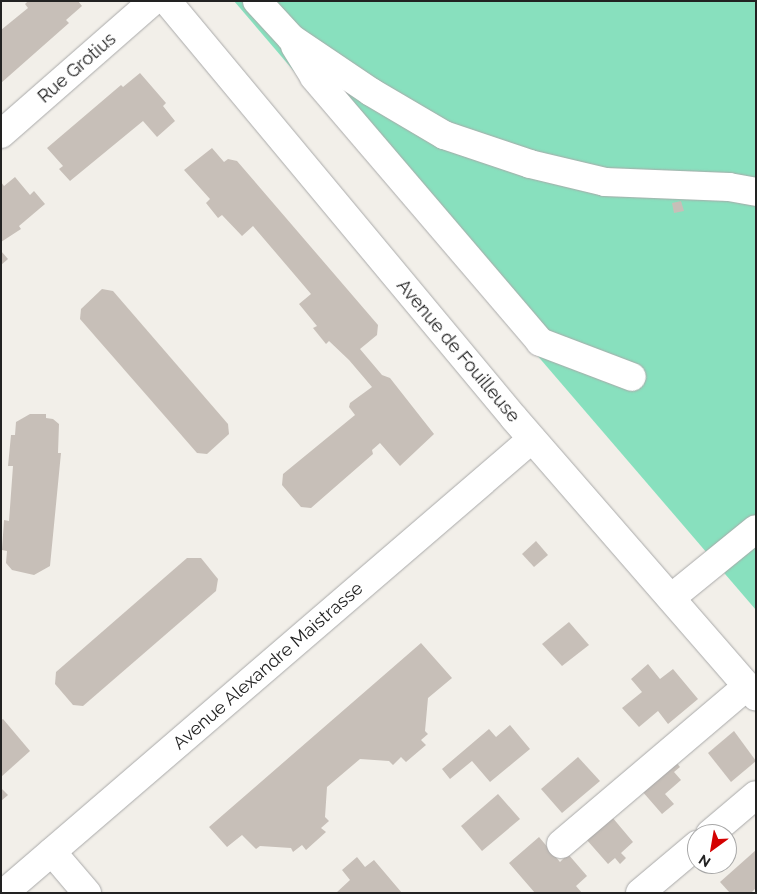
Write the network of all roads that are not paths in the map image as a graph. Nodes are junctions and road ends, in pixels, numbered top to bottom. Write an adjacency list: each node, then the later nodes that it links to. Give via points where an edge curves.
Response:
1 (153, 1): 5 (street, Rue Grotius)
2 (167, 1): 8 (street, Avenue de Fouilleuse)
3 (257, 1): 4 (street)
4 (291, 38): 6 (street, via 371,92 444,135 530,164 604,182 729,187); 7 (street, via 314,77 540,342)
5 (1, 134)
6 (756, 192)
7 (632, 377)
8 (532, 439): 10 (street, Avenue de Fouilleuse); 15 (street, Avenue Alexandre Maistrasse)
9 (756, 529): 10 (street)
10 (671, 598): 11 (street, Avenue de Fouilleuse)
11 (752, 691): 14 (street)
12 (756, 795): 13 (street)
13 (722, 824)
14 (561, 844)
15 (52, 852): 17 (street, Avenue Alexandre Maistrasse); 18 (street)
16 (687, 853): 19 (street)
17 (4, 893)
18 (87, 893)
19 (640, 893)

